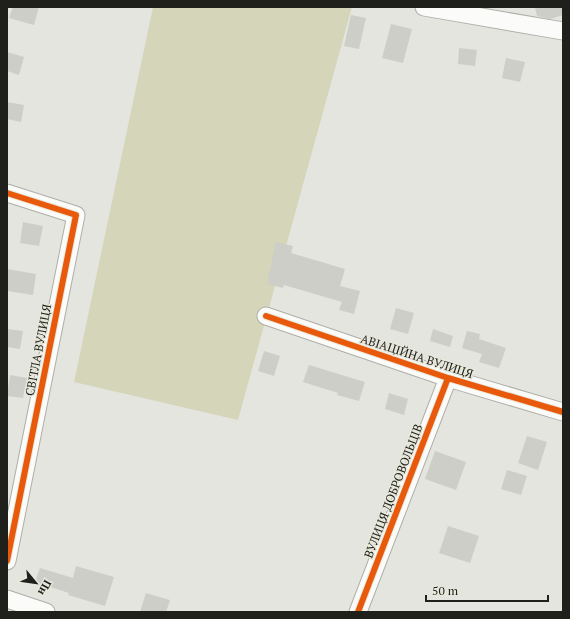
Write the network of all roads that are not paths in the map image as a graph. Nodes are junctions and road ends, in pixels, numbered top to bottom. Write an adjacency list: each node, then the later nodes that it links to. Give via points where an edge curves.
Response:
1 (424, 7): 2 (street)
2 (563, 30)
3 (7, 194): 7 (street, СВІТЛА ВУЛИЦЯ, via 76,215)
4 (266, 316): 5 (street, АВІАЦІЙНА ВУЛИЦЯ)
5 (448, 378): 6 (street, АВІАЦІЙНА ВУЛИЦЯ); 10 (street, ВУЛИЦЯ ДОБРОВОЛЬЦІВ)
6 (563, 412)
7 (7, 561)
8 (7, 598): 9 (street)
9 (46, 612)
10 (358, 612)

